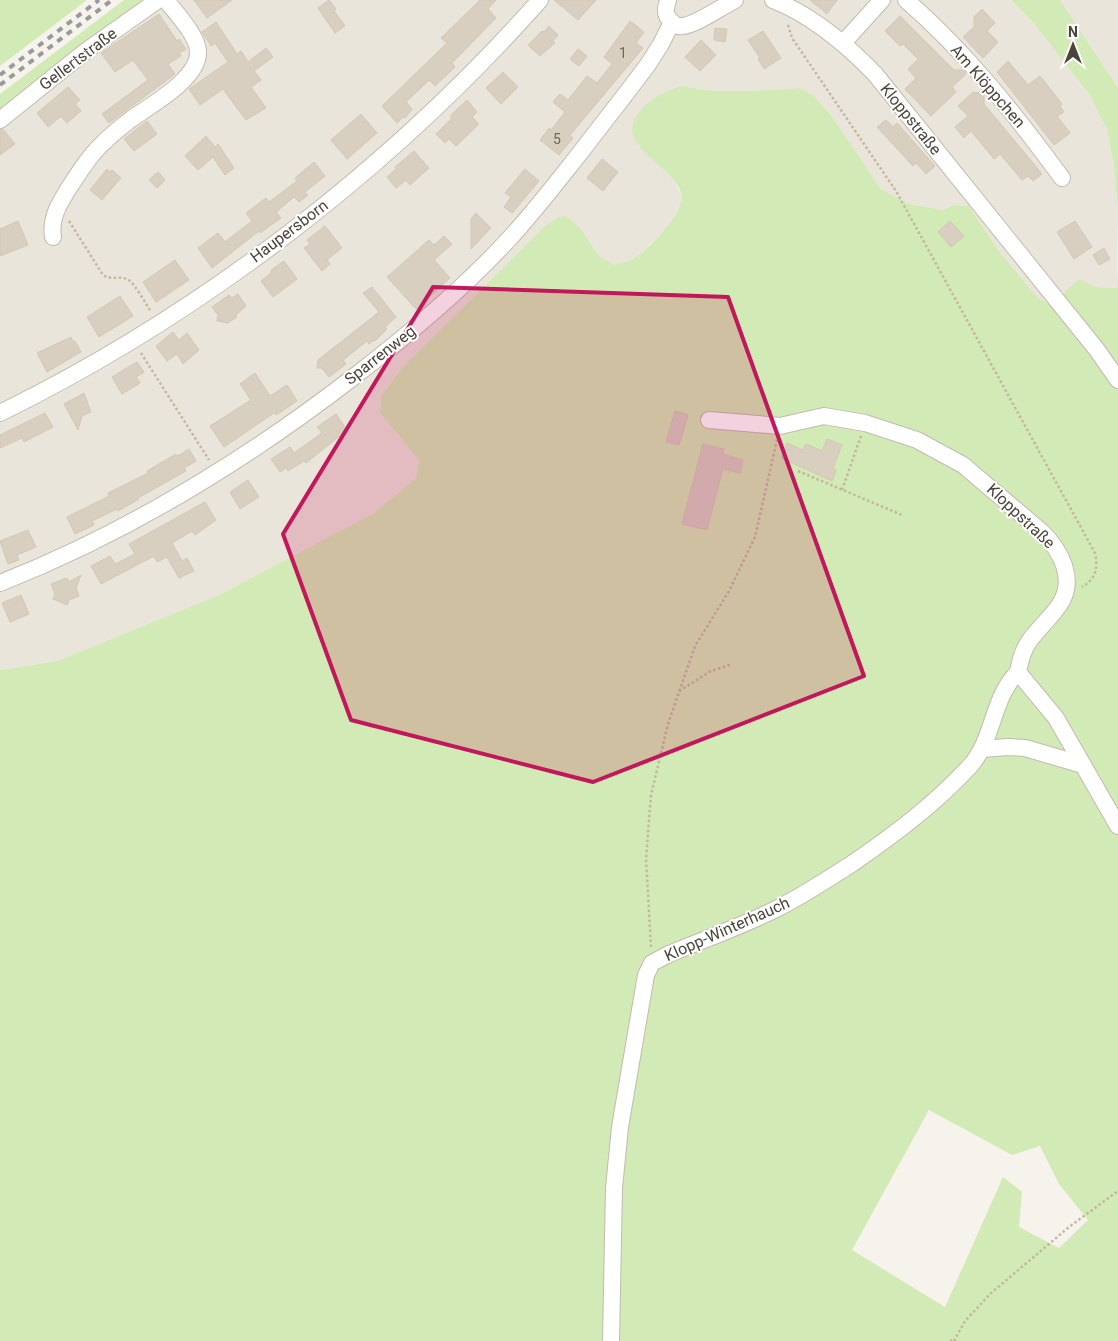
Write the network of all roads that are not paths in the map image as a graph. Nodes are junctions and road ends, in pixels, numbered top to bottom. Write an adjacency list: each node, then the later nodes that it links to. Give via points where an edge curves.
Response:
1 (158, 0): 11 (street, Gellertstraße, via 86,51)
2 (166, 0): 13 (street, via 196,43 198,56 194,66 176,87 101,144 59,204 52,219)
3 (540, 0): 15 (street, Haupersborn, via 457,88 394,146 260,254 133,341)
4 (668, 0): 9 (street, via 666,16)
5 (734, 0): 9 (street, via 692,23 682,26)
6 (774, 0): 10 (street, Kloppstraße)
7 (882, 0): 10 (street)
8 (906, 0): 12 (street, Am Klöppchen, via 985,78)
9 (672, 22): 17 (street, Sparrenweg, via 630,89 510,239 442,305 384,354 261,445 166,504 92,542)
10 (843, 43): 14 (street, Kloppstraße, via 875,74)
11 (0, 120)
12 (1062, 178)
13 (53, 237)
14 (1118, 380)
15 (0, 413)
16 (709, 420): 18 (street, Kloppstraße, via 780,426 824,416 864,423 917,440 963,465 1053,543 1065,568 1067,588 1059,605 1027,644)
17 (0, 583)
18 (1018, 672): 19 (street, Klopp-Winterhauch, via 1004,692); 20 (street, via 1056,718)
19 (982, 749): 20 (street, via 1025,748); 22 (street, Klopp-Winterhauch, via 964,772 917,817 822,883 777,908 652,963 646,975 620,1128 615,1180)
20 (1083, 765): 21 (street)
21 (1118, 826)
22 (612, 1341)

